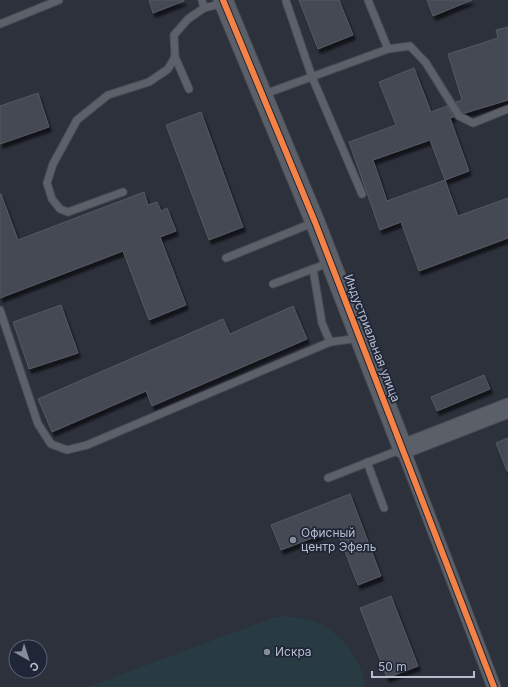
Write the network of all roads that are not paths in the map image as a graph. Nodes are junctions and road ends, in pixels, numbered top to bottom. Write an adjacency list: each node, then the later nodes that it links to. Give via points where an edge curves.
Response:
1 (59, 0): 7 (lane)
2 (202, 0): 6 (lane)
3 (368, 0): 8 (lane)
4 (224, 1): 6 (lane); 12 (street, Индустриальная улица)
5 (286, 1): 10 (lane)
6 (204, 8): 9 (lane, via 188,19 174,35)
7 (0, 24)
8 (388, 49): 10 (lane); 13 (lane, via 410,46 426,63 460,116 473,123)
9 (176, 57): 11 (lane); 14 (lane, via 168,69 149,82 108,95 77,120 53,164 47,183 52,199 60,209 68,212)
10 (312, 77): 12 (lane); 15 (lane)
11 (189, 89)
12 (262, 95): 16 (street, Индустриальная улица)
13 (508, 109)
14 (123, 192)
15 (362, 194)
16 (315, 222): 17 (lane); 18 (street, Индустриальная улица)
17 (226, 258)
18 (331, 262): 19 (lane); 22 (street, Индустриальная улица)
19 (313, 269): 20 (lane); 23 (lane, via 322,323)
20 (274, 284)
21 (0, 310): 23 (lane, via 38,424 51,444 67,450 87,445)
22 (360, 338): 23 (lane); 25 (street, Индустриальная улица)
23 (330, 342)
24 (508, 408): 25 (street)
25 (403, 449): 26 (lane); 29 (street, Индустриальная улица)
26 (367, 462): 27 (lane); 28 (lane)
27 (328, 478)
28 (384, 508)
29 (494, 687)

